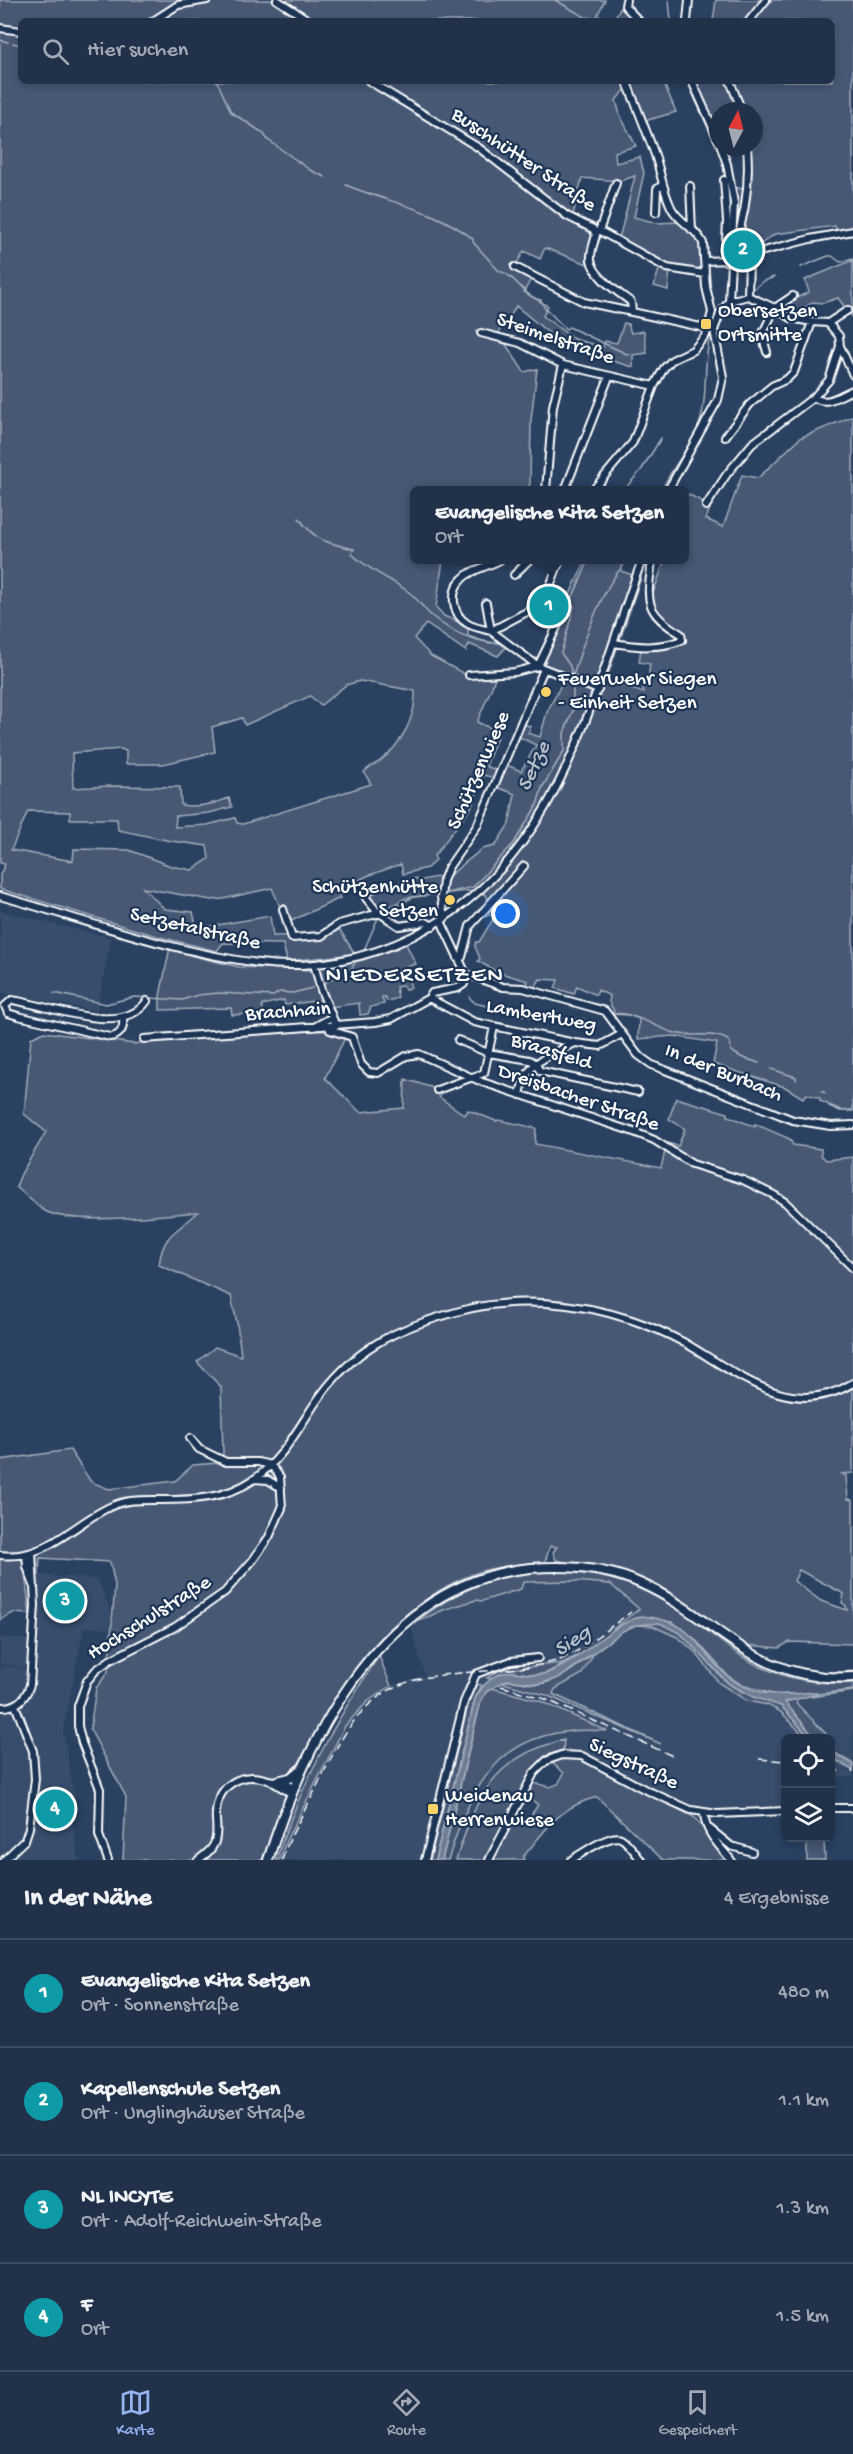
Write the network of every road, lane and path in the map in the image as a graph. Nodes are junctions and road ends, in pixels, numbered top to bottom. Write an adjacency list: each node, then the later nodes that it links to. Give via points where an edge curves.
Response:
1 (207, 0): 6 (street, via 178,5)
2 (277, 0): 7 (street)
3 (626, 0): 8 (street, via 625,6)
4 (689, 0): 9 (street)
5 (766, 0): 10 (street)
6 (158, 18)
7 (305, 18)
8 (636, 18)
9 (687, 18)
10 (751, 18)
11 (0, 28): 12 (street)
12 (18, 31)
13 (374, 84): 28 (street, Buschhütter Straße, via 479,148 567,216)
14 (693, 84): 18 (street)
15 (731, 84): 17 (street)
16 (628, 85): 23 (street)
17 (738, 102)
18 (709, 119)
19 (724, 156): 30 (street, via 734,203)
20 (747, 156): 30 (street, via 748,184 741,229)
21 (724, 180): 30 (street)
22 (616, 183): 28 (street, Buschhütter Straße)
23 (662, 185): 25 (street, via 657,189); 26 (street, via 679,219)
24 (690, 186): 26 (street)
25 (656, 212)
26 (692, 230): 31 (street, via 700,236)
27 (853, 231): 29 (street, via 765,249)
28 (598, 232): 33 (street, via 668,268); 39 (street, Buschhütter Straße, via 592,263 612,288 631,302)
29 (749, 259): 30 (street); 34 (street)
30 (729, 260): 31 (street); 36 (street)
31 (705, 261): 33 (street)
32 (516, 267): 39 (street, via 592,305)
33 (705, 274): 42 (street)
34 (748, 296): 36 (street); 37 (street)
35 (793, 296): 37 (street)
36 (729, 301): 42 (street)
37 (775, 308): 40 (street, via 791,318); 45 (street, via 762,335)
38 (848, 310): 41 (street)
39 (632, 312): 42 (street)
40 (812, 322): 41 (street); 52 (street, via 794,372 750,404)
41 (828, 323): 44 (street, via 839,336)
42 (711, 329): 49 (street, via 693,350 667,364); 56 (street, via 722,365 721,391)
43 (481, 333): 46 (street, Steimelstraße, via 520,343)
44 (840, 346): 47 (street); 51 (street, via 829,380)
45 (767, 352)
46 (564, 364): 48 (street, Steimelstraße); 53 (street, via 554,406)
47 (853, 375)
48 (609, 377): 49 (street, Steimelstraße); 54 (street)
49 (654, 386): 55 (street, via 633,442)
50 (853, 390): 51 (street, via 825,402)
51 (814, 397): 57 (street, via 752,444)
52 (725, 437)
53 (546, 486)
54 (567, 486)
55 (596, 486)
56 (670, 486)
57 (706, 506)
58 (491, 564): 66 (street, via 468,574 456,587 454,597 463,620)
59 (526, 564): 63 (street)
60 (558, 564): 66 (street, via 536,608)
61 (641, 564): 67 (street, Setzetalstraße)
62 (651, 564): 67 (street, via 651,607 660,621 681,634 682,639 656,647)
63 (514, 575)
64 (486, 603): 66 (street)
65 (567, 606): 68 (street, Schützenwiese)
66 (491, 631): 68 (street)
67 (614, 643): 70 (street, Setzetalstraße)
68 (541, 668): 69 (street); 70 (street); 76 (street, Schützenwiese, via 477,826 448,868 441,894)
69 (469, 675)
70 (598, 690): 76 (street, Setzetalstraße, via 537,824 498,874)
71 (524, 866): 78 (street, via 470,927 462,957)
72 (375, 888): 75 (street, via 367,892 366,898)
73 (0, 896): 79 (street, Setzetalstraße, via 224,958 261,964)
74 (284, 909): 75 (street, via 292,938 302,939 321,936 346,921)
75 (379, 914): 77 (street, via 399,926 426,922)
76 (442, 920): 77 (street, Setzetalstraße); 78 (street)
77 (433, 926): 79 (street, Setzetalstraße, via 366,954)
78 (458, 959): 80 (street)
79 (315, 964): 83 (street)
80 (466, 974): 81 (street, Brachhain, via 461,987); 89 (street, In der Burbach, via 498,986 523,988 605,1011)
81 (430, 995): 85 (street, Brachhain, via 391,1019); 87 (street, Lambertweg, via 467,1020)
82 (147, 1001): 84 (street)
83 (332, 1017): 85 (street); 88 (street)
84 (123, 1019): 84 (street, via 98,1018 12,1000 5,1006 8,1013 18,1016 110,1036 120,1032)
85 (336, 1026): 86 (street, Brachhain)
86 (328, 1027): 88 (street, Brachhain); 95 (street, Dreisbacher Straße, via 352,1037 363,1068 369,1072 378,1073 416,1054)
87 (494, 1027): 92 (street, Lambertweg); 93 (street)
88 (313, 1028): 90 (street, Brachhain)
89 (622, 1034): 92 (street, Lambertweg, via 600,1047); 99 (street, In der Burbach, via 638,1055 652,1065 793,1120)
90 (144, 1039)
91 (458, 1040): 93 (street, Braasfeld)
92 (575, 1043): 94 (street)
93 (488, 1053): 94 (street, Braasfeld); 95 (street, via 484,1073)
94 (535, 1062): 97 (street, Braasfeld, via 540,1071); 98 (street, via 523,1079)
95 (473, 1077): 96 (street); 98 (street, Dreisbacher Straße)
96 (437, 1090)
97 (639, 1092)
98 (520, 1095): 100 (street, Dreisbacher Straße, via 634,1131 692,1164 743,1179 774,1195)
99 (853, 1125)
100 (853, 1268)
101 (853, 1383): 103 (street, via 825,1394 787,1395 760,1388 683,1342 632,1320 560,1305 484,1306 407,1327 366,1348 331,1381)
102 (190, 1438): 103 (street, via 199,1449 226,1462)
103 (271, 1465): 104 (street); 105 (street, Hochschulstraße, via 277,1470)
104 (254, 1479): 105 (street, via 268,1480); 106 (street, via 232,1491 205,1498 117,1504 54,1544)
105 (281, 1488): 125 (street, Hochschulstraße, via 282,1509 268,1537 225,1592 175,1627 110,1660 87,1681 78,1706 78,1726 100,1789 99,1835)
106 (29, 1553): 108 (street); 109 (street); 110 (street)
107 (0, 1555): 108 (street)
108 (11, 1556): 109 (street)
109 (27, 1567): 110 (street)
110 (33, 1583): 113 (street, via 30,1685 25,1697)
111 (538, 1658): 128 (street, via 511,1661 476,1674 464,1702)
112 (853, 1677): 115 (main road, via 812,1677 766,1663 665,1596 616,1575 567,1567 518,1569 457,1587 397,1629 349,1688)
113 (15, 1705): 114 (street); 124 (street, via 33,1751 35,1779 25,1840)
114 (0, 1707)
115 (306, 1763): 116 (main road, via 294,1775); 117 (main road)
116 (274, 1781): 117 (street); 126 (street, via 241,1778 223,1791 216,1812 215,1843)
117 (292, 1794): 127 (main road)
118 (835, 1808): 119 (street)
119 (853, 1808)
120 (781, 1810): 121 (street, Siegstraße)
121 (704, 1813): 122 (street); 129 (street, Siegstraße, via 582,1756 561,1755 546,1761 534,1773)
122 (705, 1825): 123 (street, via 731,1846); 132 (street)
123 (752, 1852)
124 (4, 1860)
125 (108, 1860)
126 (198, 1860)
127 (268, 1860)
128 (425, 1860)
129 (489, 1860)
130 (571, 1860): 131 (street, via 603,1841 620,1838)
131 (641, 1860)
132 (731, 1860)

